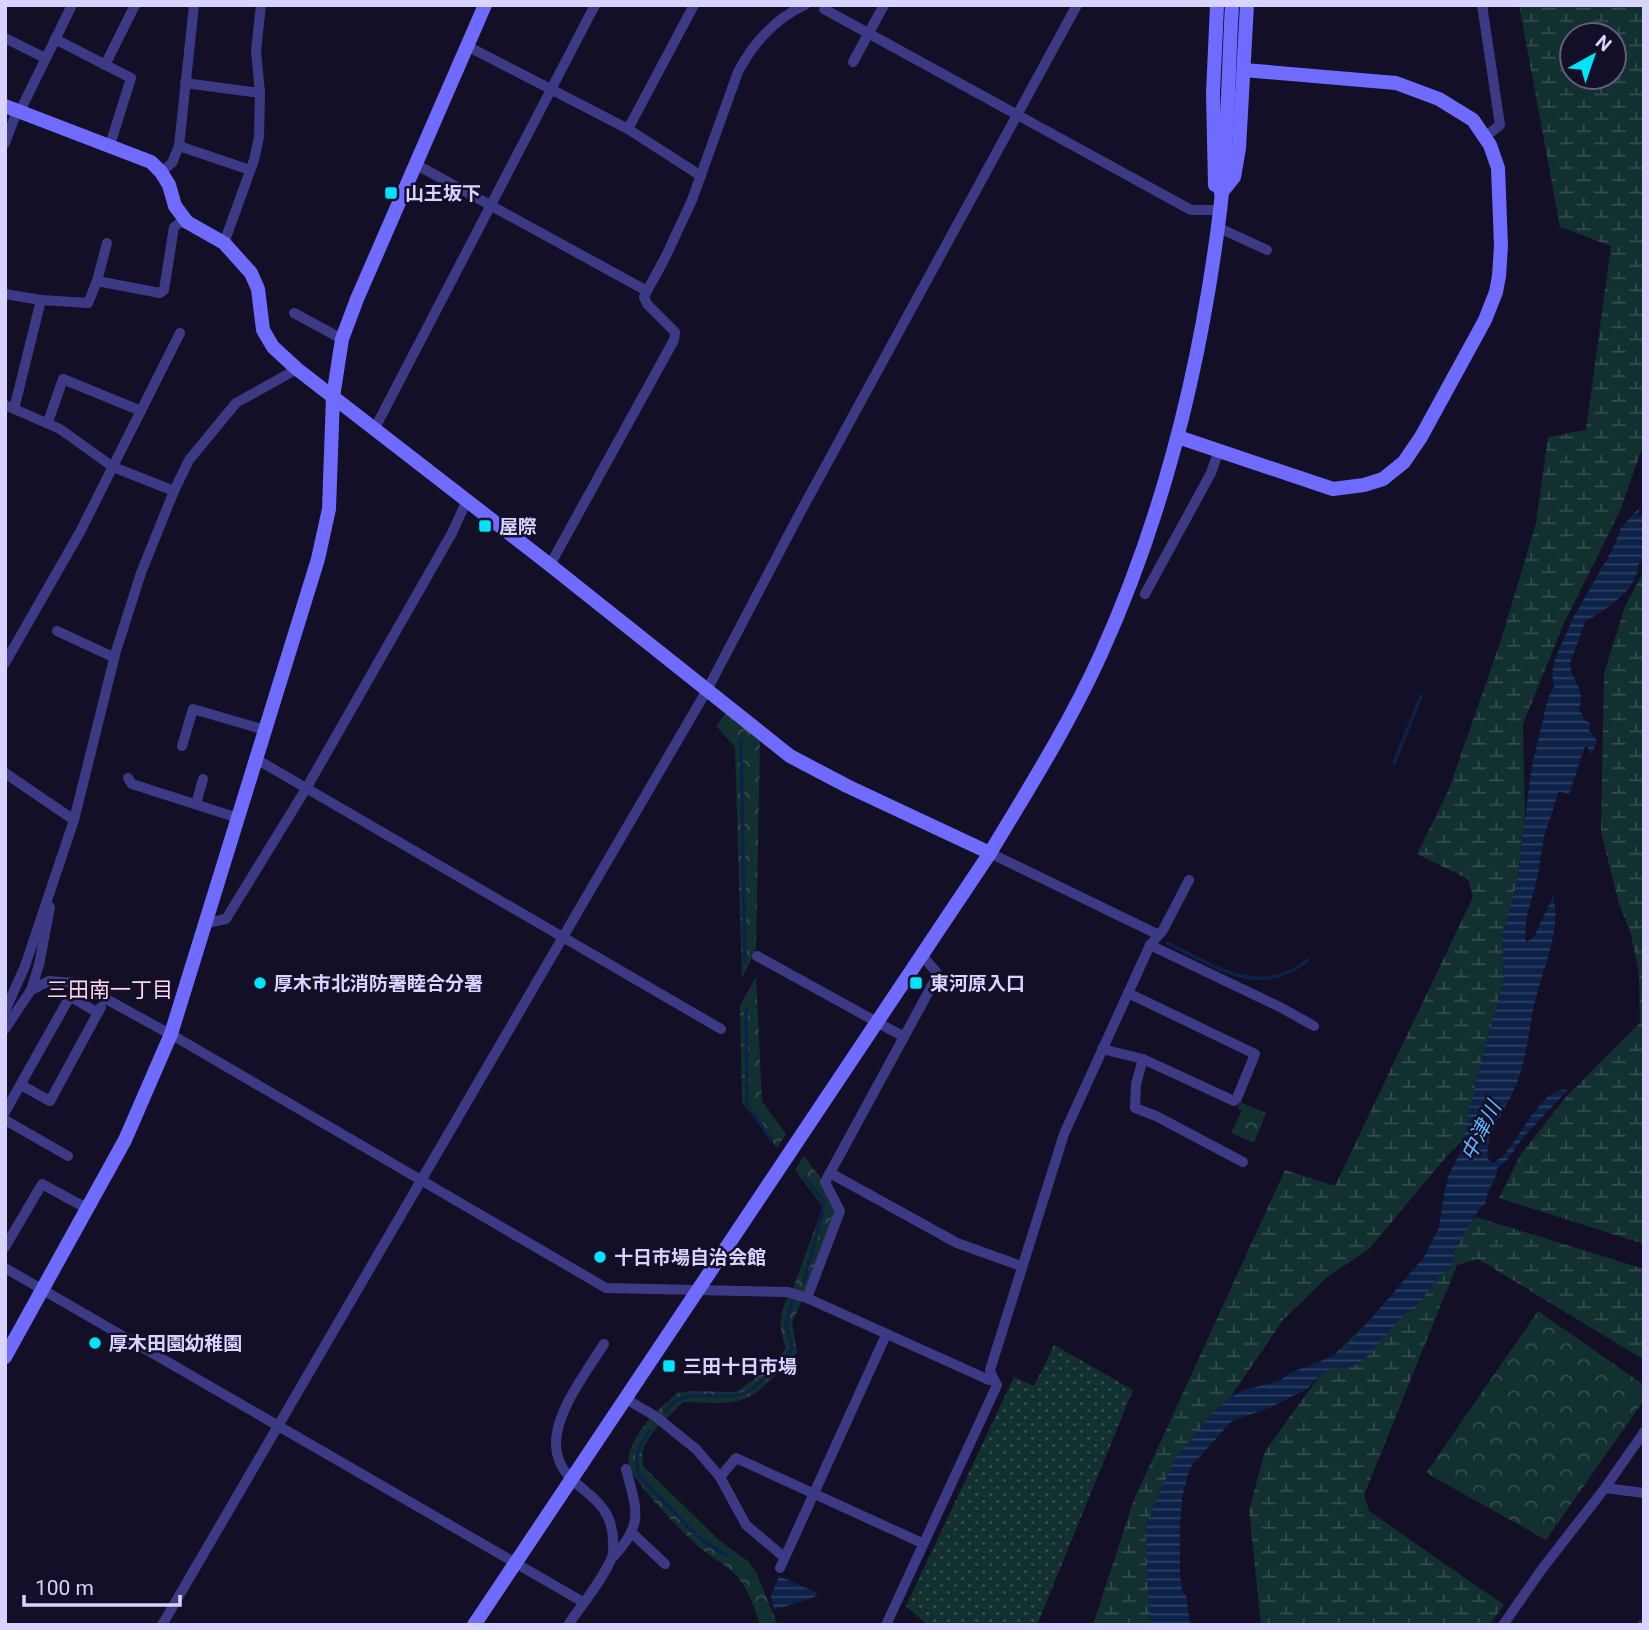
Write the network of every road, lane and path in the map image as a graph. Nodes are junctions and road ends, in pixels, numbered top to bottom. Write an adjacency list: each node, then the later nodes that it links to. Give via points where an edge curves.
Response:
1 (72, 5): 18 (street)
2 (135, 5): 22 (street)
3 (194, 5): 24 (street)
4 (261, 5): 26 (street, via 256,51)
5 (485, 5): 19 (street)
6 (595, 5): 25 (street)
7 (694, 5): 29 (street)
8 (805, 5): 37 (street, via 783,16 747,54)
9 (884, 5): 16 (street)
10 (1077, 5): 28 (street)
11 (1217, 5): 40 (street, via 1213,151)
12 (1232, 5): 38 (street)
13 (1247, 5): 23 (street)
14 (1482, 5): 30 (street, via 1500,125)
15 (824, 9): 16 (street)
16 (869, 33): 21 (street); 28 (street)
17 (5, 38): 20 (street)
18 (55, 39): 20 (street); 22 (street)
19 (469, 47): 25 (street); 34 (street)
20 (45, 58): 27 (street, via 22,107)
21 (853, 62)
22 (106, 65): 32 (street, via 131,78)
23 (1244, 71): 30 (street, via 1396,83 1459,111); 38 (street, via 1234,177)
24 (185, 83): 26 (street); 33 (street)
25 (551, 89): 29 (street); 39 (street)
26 (260, 93): 35 (street, via 259,137)
27 (11, 109): 31 (street); 32 (street)
28 (1018, 114): 40 (street, via 1191,209); 69 (street)
29 (628, 130): 37 (street)
30 (1486, 136): 60 (street, via 1496,156 1500,186 1501,261 1496,292 1485,320 1404,462 1374,482 1333,489)
31 (5, 143)
32 (110, 145): 36 (street, via 151,162)
33 (179, 146): 35 (street); 36 (street, via 172,163)
34 (417, 165): 39 (street); 52 (street)
35 (250, 170): 44 (street)
36 (161, 172): 41 (street)
37 (701, 176): 47 (street)
38 (1221, 193): 40 (street)
39 (489, 205): 47 (street); 58 (street)
40 (1220, 211): 42 (street)
41 (185, 219): 44 (street); 46 (street, via 174,227 160,293)
42 (1217, 227): 45 (street); 59 (street, via 1209,294)
43 (107, 243): 46 (street)
44 (224, 243): 53 (street, via 251,273 258,289 263,330 273,347)
45 (1267, 250)
46 (97, 281): 49 (street, via 88,303)
47 (647, 291): 64 (street, via 647,304 675,332 674,340)
48 (5, 294): 49 (street)
49 (41, 300): 55 (street)
50 (294, 313): 52 (street)
51 (180, 333): 56 (street)
52 (342, 339): 54 (street)
53 (297, 369): 54 (street); 62 (street, via 236,403 189,460)
54 (333, 397): 58 (street); 70 (street, via 329,509)
55 (10, 407): 57 (street)
56 (141, 411): 57 (street, via 63,379); 61 (street)
57 (48, 422): 61 (street)
58 (375, 428): 63 (street)
59 (1178, 437): 60 (street); 80 (street, via 1135,572 1102,653)
60 (1219, 450): 65 (street)
61 (113, 467): 62 (street); 68 (street)
62 (174, 491): 67 (street)
63 (467, 500): 64 (street); 76 (street)
64 (550, 565): 69 (street)
65 (1145, 593)
66 (57, 631): 67 (street)
67 (113, 657): 79 (street)
68 (5, 663)
69 (707, 690): 80 (street, via 803,764); 85 (street)
70 (265, 730): 71 (street, via 193,709); 72 (street)
71 (182, 746)
72 (256, 759): 76 (street); 78 (street)
73 (5, 773): 79 (street)
74 (128, 778): 77 (street, via 132,784)
75 (203, 779): 77 (street)
76 (307, 787): 83 (street, via 226,919); 85 (street)
77 (196, 804): 78 (street)
78 (238, 818): 83 (street)
79 (74, 820): 82 (street)
80 (990, 853): 84 (street); 87 (street)
81 (1189, 880): 84 (street)
82 (47, 898): 89 (street, via 51,905); 92 (street)
83 (207, 923): 98 (street)
84 (1159, 935): 86 (street)
85 (562, 937): 97 (street); 108 (street)
86 (1150, 945): 90 (street); 95 (street)
87 (921, 954): 94 (street); 99 (street, via 937,973)
88 (757, 956): 94 (street)
89 (31, 990): 91 (street, via 61,980); 96 (street)
90 (1128, 993): 100 (street); 101 (street, via 1255,1054 1234,1101)
91 (106, 999): 93 (street); 98 (street)
92 (5, 1012)
93 (98, 1013): 102 (street, via 68,1000); 102 (street, via 50,1101)
94 (876, 1023): 99 (street); 114 (street)
95 (1314, 1026)
96 (5, 1029)
97 (721, 1029)
98 (171, 1034): 108 (street); 109 (street, via 125,1140)
99 (904, 1037): 107 (street)
100 (1102, 1049): 101 (street); 111 (street, via 1064,1134)
101 (1143, 1059): 106 (street, via 1135,1108 1227,1150)
102 (21, 1085): 103 (street)
103 (5, 1112)
104 (5, 1120): 105 (street)
105 (68, 1156)
106 (1243, 1162)
107 (830, 1173): 111 (street, via 957,1243); 115 (street, via 825,1182 840,1211)
108 (420, 1181): 114 (street, via 606,1288); 121 (street)
109 (88, 1209): 110 (street, via 42,1184); 113 (street)
110 (5, 1247)
111 (1021, 1266): 119 (street, via 990,1370)
112 (5, 1268): 113 (street)
113 (43, 1289): 118 (street); 121 (street)
114 (699, 1289): 115 (street, via 788,1292); 120 (street)
115 (807, 1298): 116 (street)
116 (886, 1335): 119 (street); 128 (street)
117 (604, 1344): 125 (street, via 564,1409 555,1443 559,1464)
118 (5, 1357)
119 (993, 1378): 130 (street, via 996,1385)
120 (626, 1399): 124 (street, via 696,1449); 125 (street)
121 (280, 1425): 132 (street); 135 (street)
122 (1644, 1432): 126 (street)
123 (626, 1469): 129 (street, via 636,1508)
124 (720, 1477): 128 (street, via 736,1458); 128 (street, via 746,1525 782,1562)
125 (572, 1479): 131 (street, via 611,1518); 132 (street)
126 (1605, 1488): 127 (street); 139 (street)
127 (1644, 1493)
128 (814, 1494): 130 (street)
129 (631, 1532): 131 (street); 133 (street)
130 (922, 1543): 138 (street)
131 (614, 1556): 134 (street)
132 (516, 1562): 134 (street); 136 (street)
133 (665, 1564)
134 (583, 1602): 137 (street)
135 (162, 1625)
136 (474, 1625)
137 (568, 1625)
138 (886, 1625)
139 (1503, 1625)

